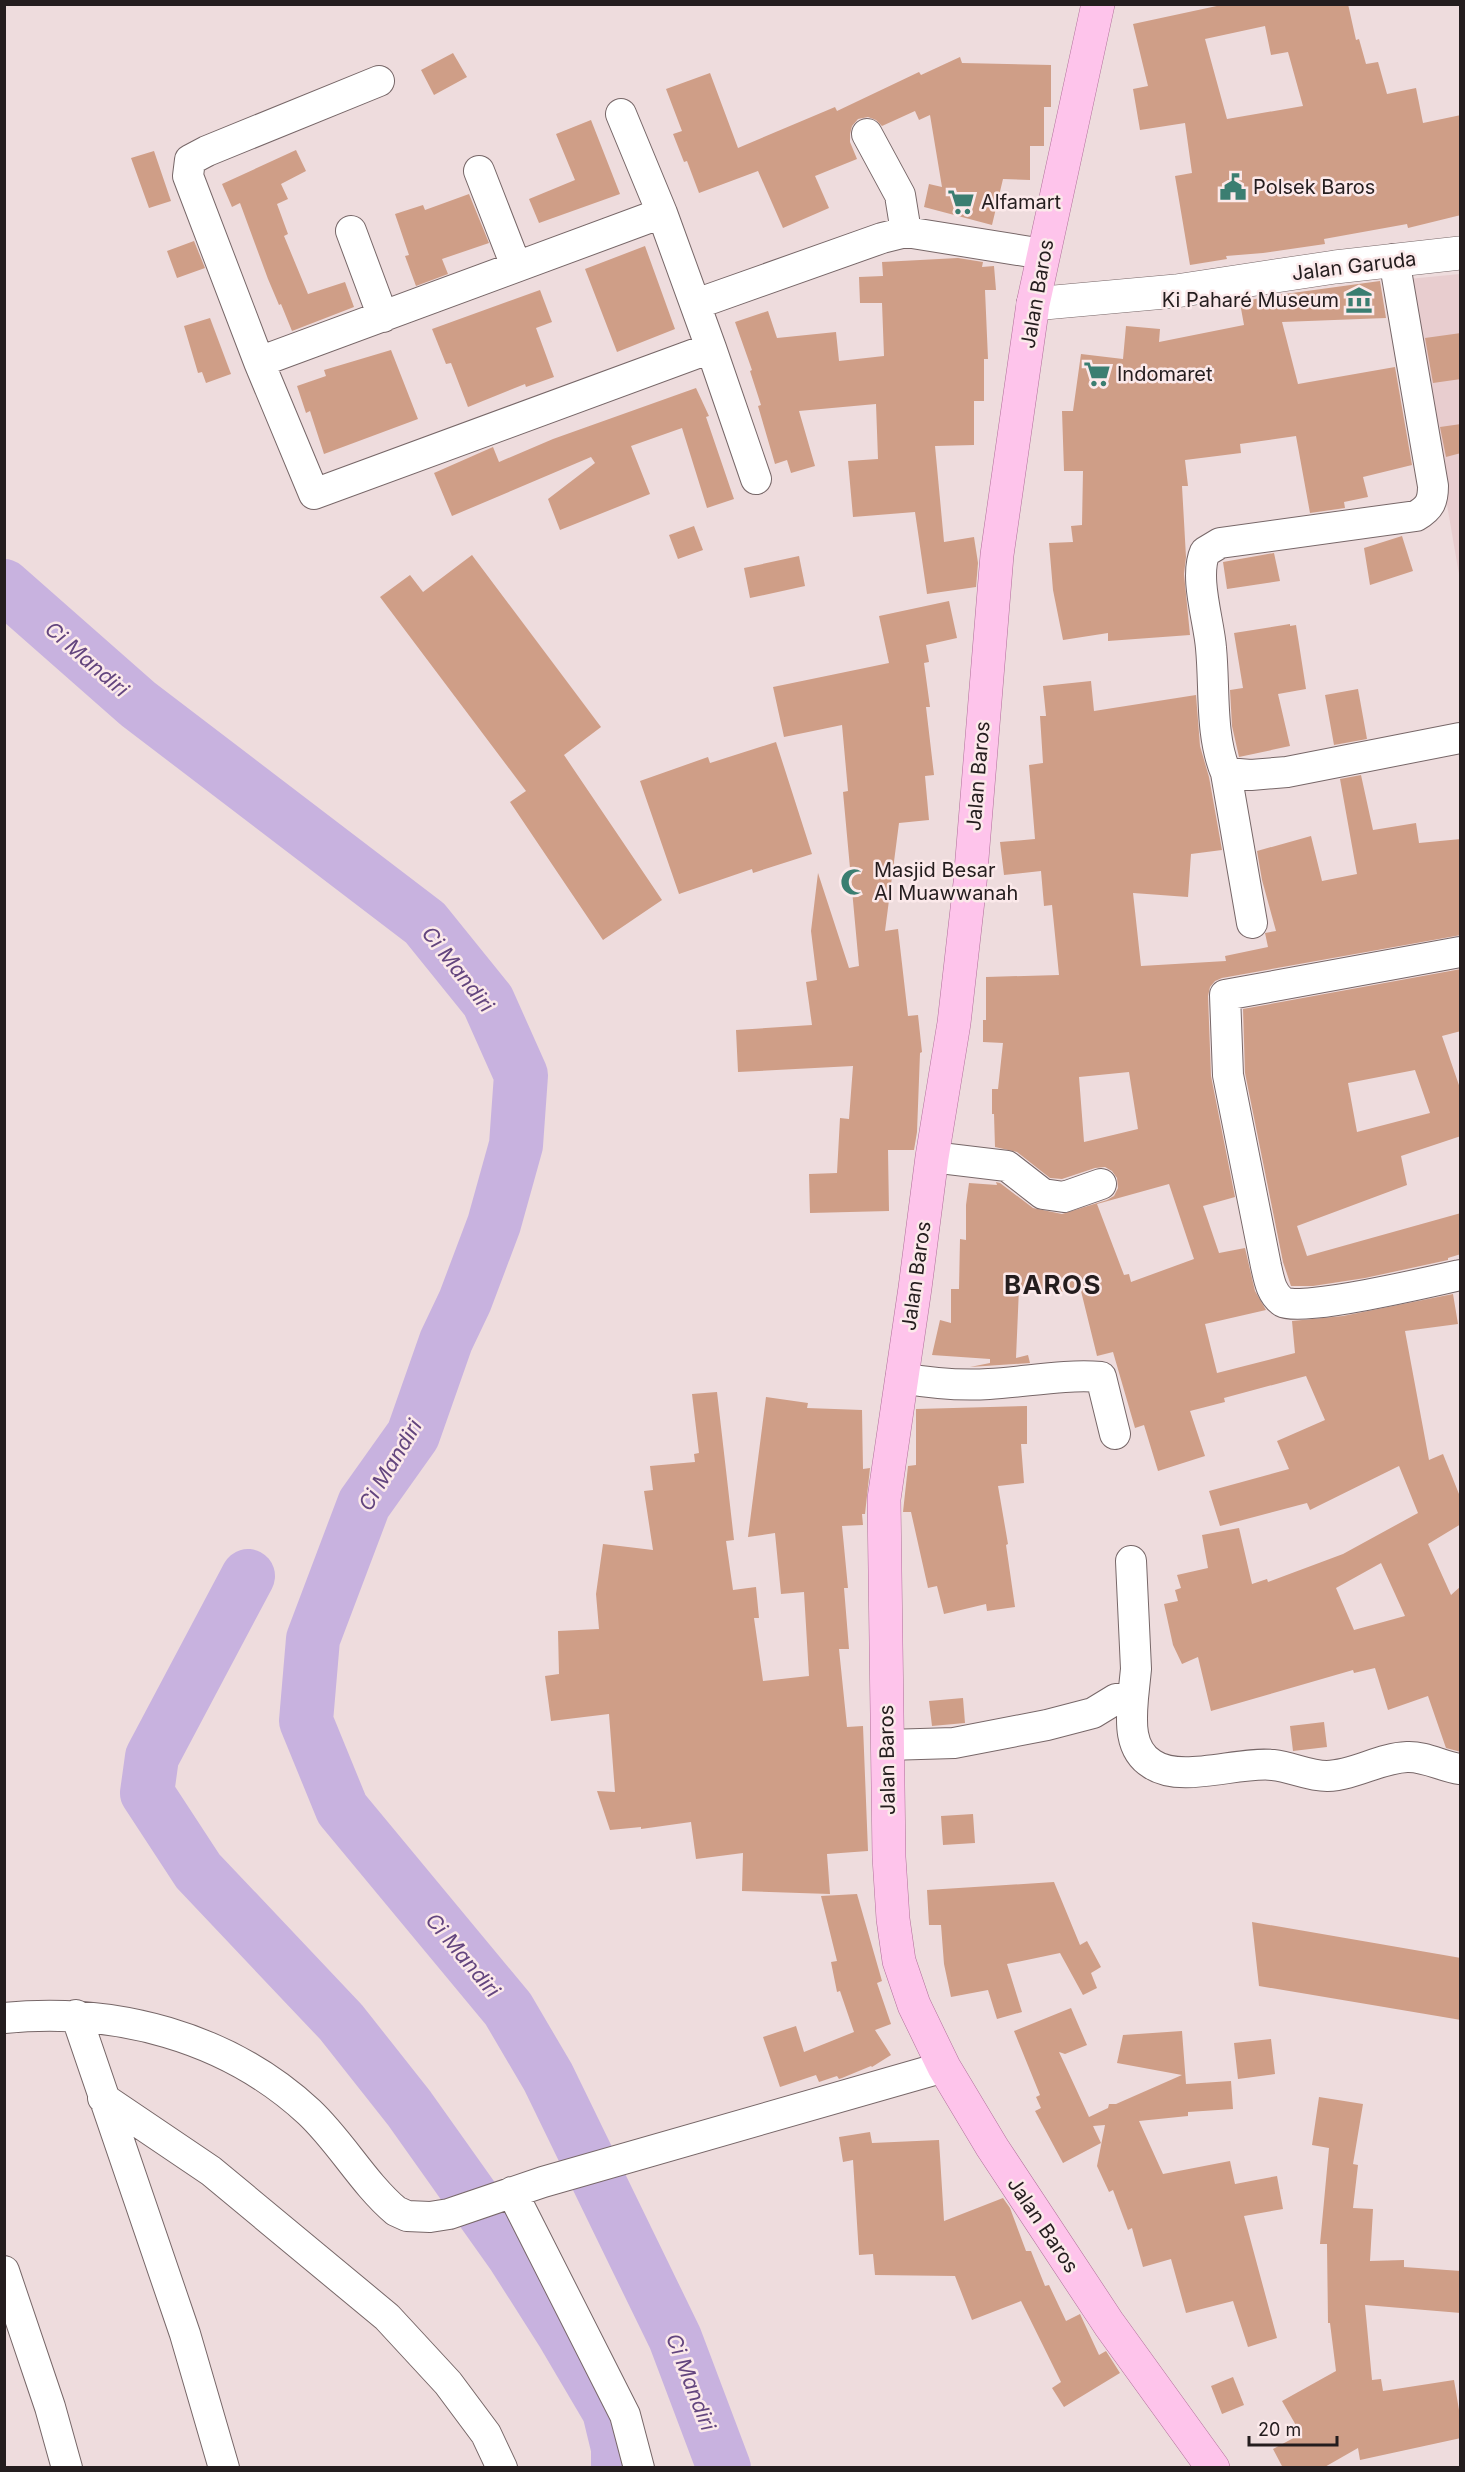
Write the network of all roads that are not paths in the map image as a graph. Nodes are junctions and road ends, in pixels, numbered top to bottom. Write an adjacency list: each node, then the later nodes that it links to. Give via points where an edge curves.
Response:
1 (1098, 4): 10 (main road, Jalan Baros)
2 (379, 81): 17 (street, via 190,160 188,176)
3 (621, 114): 6 (street)
4 (867, 134): 8 (street, via 900,195)
5 (479, 171): 12 (street)
6 (662, 213): 12 (street); 13 (street)
7 (351, 231): 15 (street)
8 (906, 232): 10 (street); 13 (street)
9 (1461, 253): 11 (street, Jalan Garuda)
10 (1043, 254): 14 (main road, Jalan Baros)
11 (1394, 260): 14 (street, Jalan Garuda, via 1176,291); 20 (street, via 1433,499 1427,510 1416,516 1220,543 1205,552 1201,568 1216,731)
12 (516, 266): 15 (street)
13 (696, 304): 16 (street)
14 (1033, 304): 23 (main road, Jalan Baros, via 997,555 970,883 954,1023)
15 (383, 317): 17 (street)
16 (711, 348): 17 (street, via 317,494 309,486); 18 (street)
17 (259, 362)
18 (756, 478)
19 (1461, 738): 20 (street, via 1287,772 1251,776)
20 (1226, 773): 21 (street)
21 (1252, 923)
22 (1461, 952): 25 (street, via 1225,995 1228,1075 1263,1255 1277,1296 1292,1304 1334,1300)
23 (932, 1156): 24 (street, via 1007,1166 1043,1194 1064,1197); 26 (main road, Jalan Baros)
24 (1101, 1184)
25 (1461, 1275)
26 (901, 1378): 27 (street, via 945,1385 1101,1377); 30 (main road, Jalan Baros, via 884,1498)
27 (1115, 1434)
28 (1131, 1561): 29 (street, via 1136,1669)
29 (1133, 1698): 30 (street, via 1116,1699 1093,1713 1047,1725 966,1741); 31 (street, via 1132,1725 1137,1748 1149,1763 1163,1770 1187,1772 1273,1765 1326,1776 1404,1757)
30 (887, 1745): 34 (main road, Jalan Baros, via 889,1857 899,1961 914,2005)
31 (1461, 1769)
32 (76, 2016): 33 (street); 35 (street); 36 (street, via 185,2037 229,2055 309,2112 396,2211 407,2216 449,2214)
33 (4, 2018)
34 (944, 2067): 36 (street); 42 (main road, Jalan Baros, via 1090,2296)
35 (104, 2098): 39 (street, via 184,2334); 40 (street, via 211,2171 387,2317 448,2383 486,2434)
36 (501, 2197): 41 (street, via 624,2415)
37 (4, 2271): 38 (street)
38 (67, 2468)
39 (224, 2468)
40 (502, 2468)
41 (639, 2468)
42 (1213, 2468)

